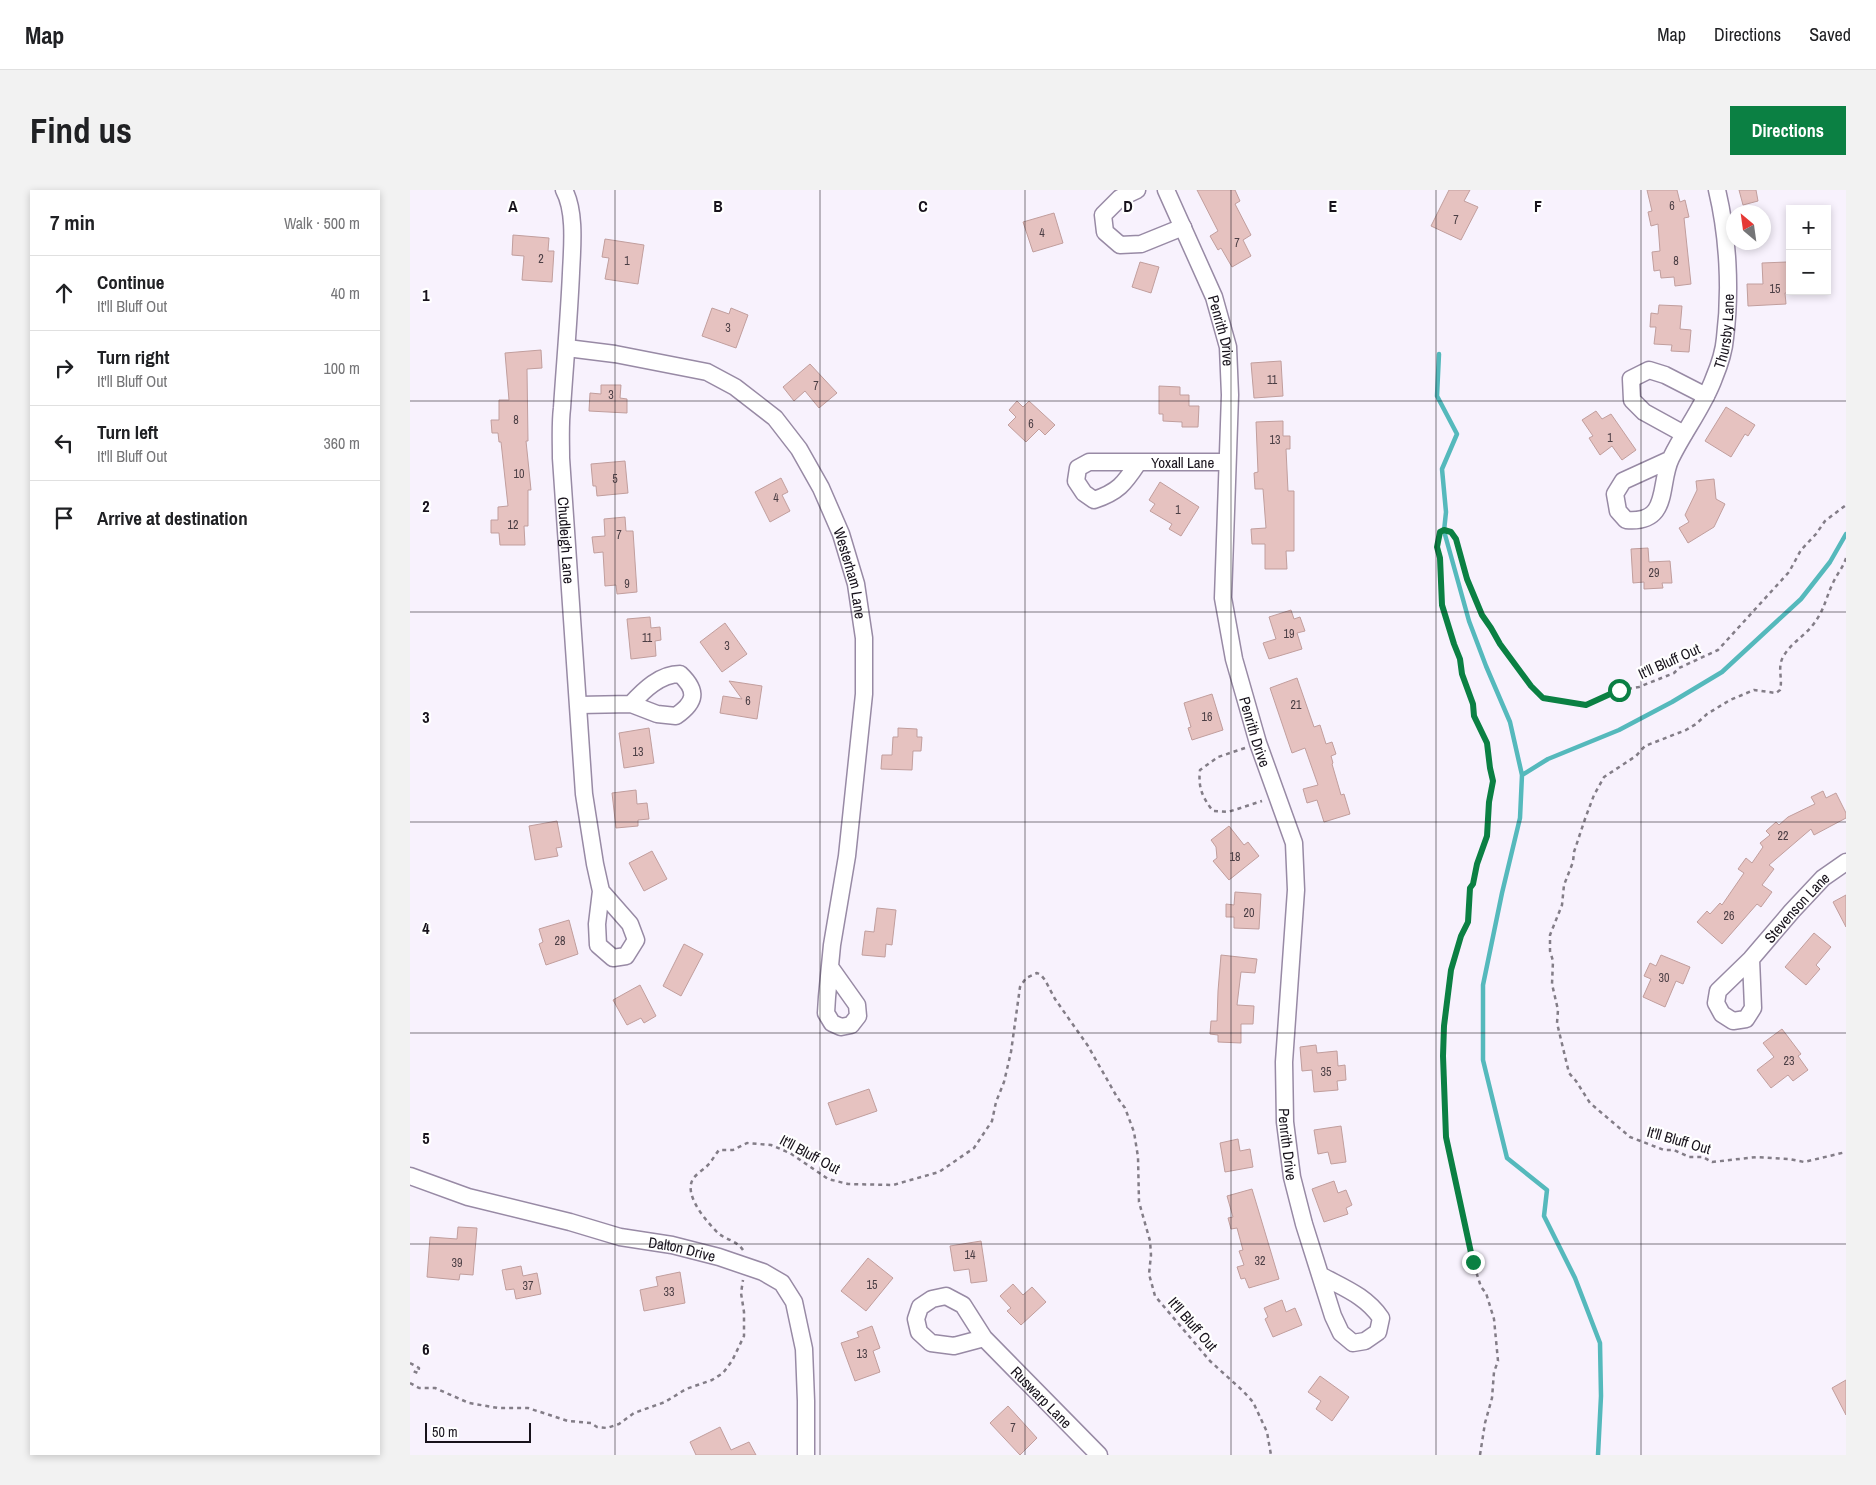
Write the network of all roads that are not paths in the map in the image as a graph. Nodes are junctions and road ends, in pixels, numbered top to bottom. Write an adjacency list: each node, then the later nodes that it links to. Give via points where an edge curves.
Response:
1 (564, 190): 6 (street, Chudleigh Lane, via 572,225)
2 (1137, 190): 5 (street, via 1120,198 1104,215 1105,232 1120,245 1141,244)
3 (1166, 190): 5 (street, Penrith Drive)
4 (1717, 190): 7 (street, Thursby Lane, via 1726,248 1725,339)
5 (1183, 227): 10 (street, Penrith Drive, via 1214,297 1228,347)
6 (567, 348): 13 (street, Chudleigh Lane, via 561,458); 17 (street, Westerham Lane, via 706,372 735,387 776,418 821,488 842,534 856,584 864,638 864,694 847,856)
7 (1706, 396): 8 (street, Thursby Lane); 8 (street, via 1649,370 1632,378 1632,400 1644,412)
8 (1684, 434): 9 (street, Thursby Lane)
9 (1669, 460)
10 (1227, 462): 11 (street, Yoxall Lane); 19 (street, Penrith Drive, via 1223,598 1234,659 1258,743 1294,843 1296,890 1284,1062 1285,1122 1292,1177)
11 (1138, 463)
12 (631, 704): 13 (street)
13 (579, 705): 15 (street, Chudleigh Lane, via 584,794)
14 (1846, 862): 16 (street, Stevenson Lane, via 1823,878)
15 (601, 891)
16 (1752, 959)
17 (830, 967)
18 (410, 1176): 21 (street, Dalton Drive, via 468,1197 620,1237 719,1257 763,1272 782,1283 794,1302 804,1349)
19 (1322, 1276)
20 (984, 1338): 22 (street, Ruswarp Lane)
21 (806, 1455)
22 (1099, 1455)

